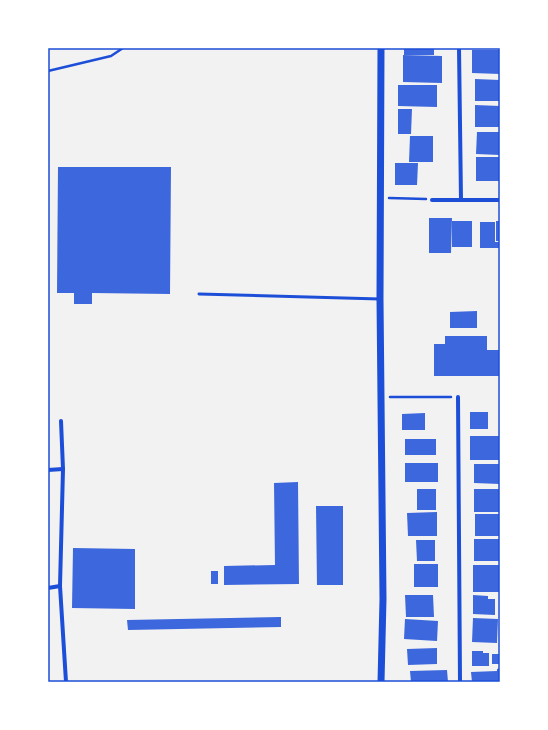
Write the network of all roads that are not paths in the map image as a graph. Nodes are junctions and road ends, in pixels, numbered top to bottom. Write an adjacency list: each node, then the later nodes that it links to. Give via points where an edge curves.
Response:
1 (381, 48): 7 (street)
2 (459, 48): 4 (street)
3 (432, 200): 4 (street)
4 (461, 200): 5 (street)
5 (500, 200)
6 (198, 294): 7 (lane)
7 (380, 299): 15 (street, via 383,599)
8 (458, 397): 16 (street)
9 (61, 420): 10 (street)
10 (63, 469): 11 (street); 12 (street)
11 (48, 470)
12 (60, 586): 13 (street); 14 (street)
13 (48, 588)
14 (66, 682)
15 (381, 682)
16 (460, 682)

